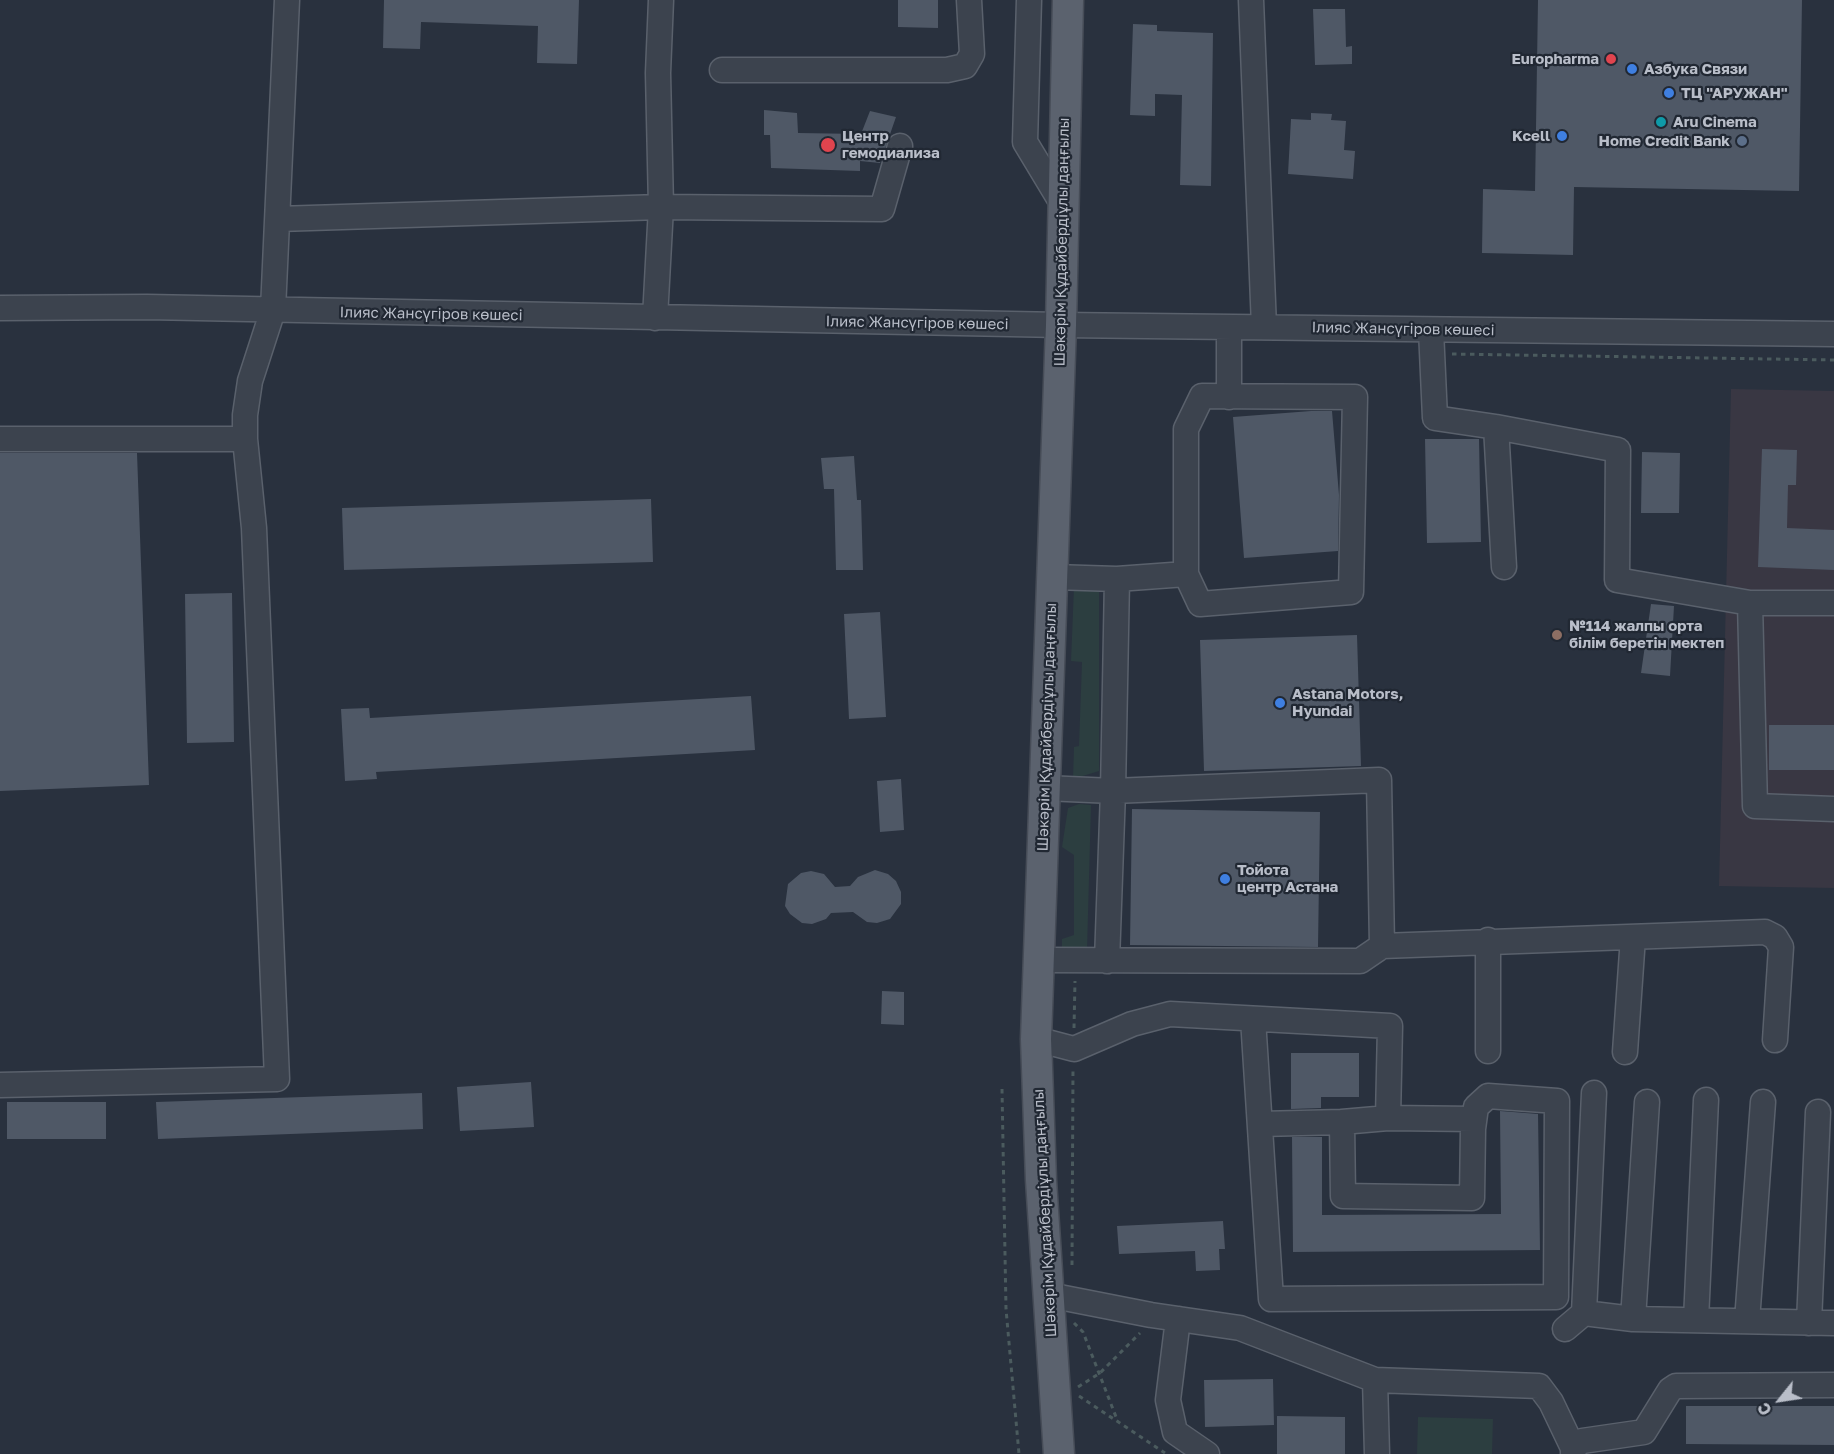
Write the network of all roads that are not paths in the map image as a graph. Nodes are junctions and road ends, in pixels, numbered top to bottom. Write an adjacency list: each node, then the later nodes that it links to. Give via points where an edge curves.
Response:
1 (287, 0): 11 (street)
2 (661, 0): 10 (street)
3 (969, 0): 7 (street, via 972,54 965,66 947,70)
4 (1029, 0): 9 (street, via 1025,142)
5 (1068, 0): 9 (main road, Шәкәрім Құдайбердіұлы даңғылы)
6 (1251, 0): 17 (street)
7 (722, 70)
8 (900, 146): 10 (street, via 882,209)
9 (1063, 205): 15 (main road, Шәкәрім Құдайбердіұлы даңғылы)
10 (661, 207): 11 (street); 14 (street)
11 (278, 219): 13 (street)
12 (0, 308): 13 (street, Ілияс Жансүгіров көшесі, via 147,306)
13 (273, 310): 14 (street, Ілияс Жансүгіров көшесі); 23 (street, via 250,381)
14 (655, 318): 15 (street, Ілияс Жансүгіров көшесі)
15 (1061, 325): 16 (street, Ілияс Жансүгіров көшесі); 26 (main road, Шәкәрім Құдайбердіұлы даңғылы)
16 (1229, 327): 17 (street, Ілияс Жансүгіров көшесі); 20 (street)
17 (1264, 327): 19 (street, Ілияс Жансүгіров көшесі)
18 (1834, 334): 19 (street, Ілияс Жансүгіров көшесі)
19 (1432, 342): 21 (street, via 1435,417)
20 (1229, 397): 25 (street, via 1202,396 1186,429); 25 (street, via 1355,397 1351,592 1200,604)
21 (1496, 427): 24 (street); 28 (street, via 1618,450 1617,580)
22 (0, 439): 23 (street)
23 (245, 439): 43 (street, via 254,528 277,1079)
24 (1504, 567)
25 (1186, 574): 27 (street)
26 (1053, 577): 27 (street); 30 (main road, Шәкәрім Құдайбердіұлы даңғылы)
27 (1117, 579): 31 (street)
28 (1750, 603): 29 (street); 32 (street, via 1755,806)
29 (1834, 603)
30 (1045, 788): 31 (street); 36 (main road, Шәкәрім Құдайбердіұлы даңғылы)
31 (1113, 791): 35 (street, via 1379,780); 37 (street)
32 (1834, 809)
33 (1633, 937): 34 (street); 40 (street, via 1766,932 1776,937 1781,947); 42 (street)
34 (1488, 940): 35 (street); 41 (street)
35 (1382, 946): 37 (street, via 1360,961)
36 (1039, 960): 37 (street); 39 (main road, Шәкәрім Құдайбердіұлы даңғылы)
37 (1107, 961)
38 (1254, 1019): 39 (street, via 1170,1014 1132,1024 1074,1049); 49 (street, via 1390,1026); 52 (street)
39 (1036, 1039): 53 (main road, Шәкәрім Құдайбердіұлы даңғылы)
40 (1775, 1040)
41 (1488, 1051)
42 (1625, 1052)
43 (0, 1084)
44 (1594, 1093): 54 (street)
45 (1706, 1100): 57 (street)
46 (1647, 1102): 56 (street)
47 (1763, 1102): 58 (street)
48 (1818, 1113): 59 (street)
49 (1388, 1118): 50 (street); 51 (street)
50 (1474, 1119): 51 (street, via 1472,1198 1343,1196); 52 (street, via 1476,1107 1488,1096 1557,1101 1557,1297 1271,1299)
51 (1342, 1122): 52 (street)
52 (1260, 1124)
53 (1065, 1306): 55 (street); 65 (main road, Шәкәрім Құдайбердіұлы даңғылы, via 1056,1417)
54 (1584, 1313): 56 (street); 61 (street)
55 (1168, 1318): 62 (street, via 1240,1328); 66 (street, via 1168,1400 1175,1432)
56 (1633, 1319): 57 (street)
57 (1696, 1320): 58 (street)
58 (1747, 1321): 59 (street)
59 (1809, 1323): 60 (street)
60 (1834, 1323)
61 (1565, 1329)
62 (1375, 1380): 64 (street, via 1539,1386 1551,1402); 67 (street)
63 (1834, 1385): 64 (street, via 1676,1386 1644,1432 1582,1441)
64 (1573, 1451)
65 (1059, 1454)
66 (1207, 1454)
67 (1377, 1454)

